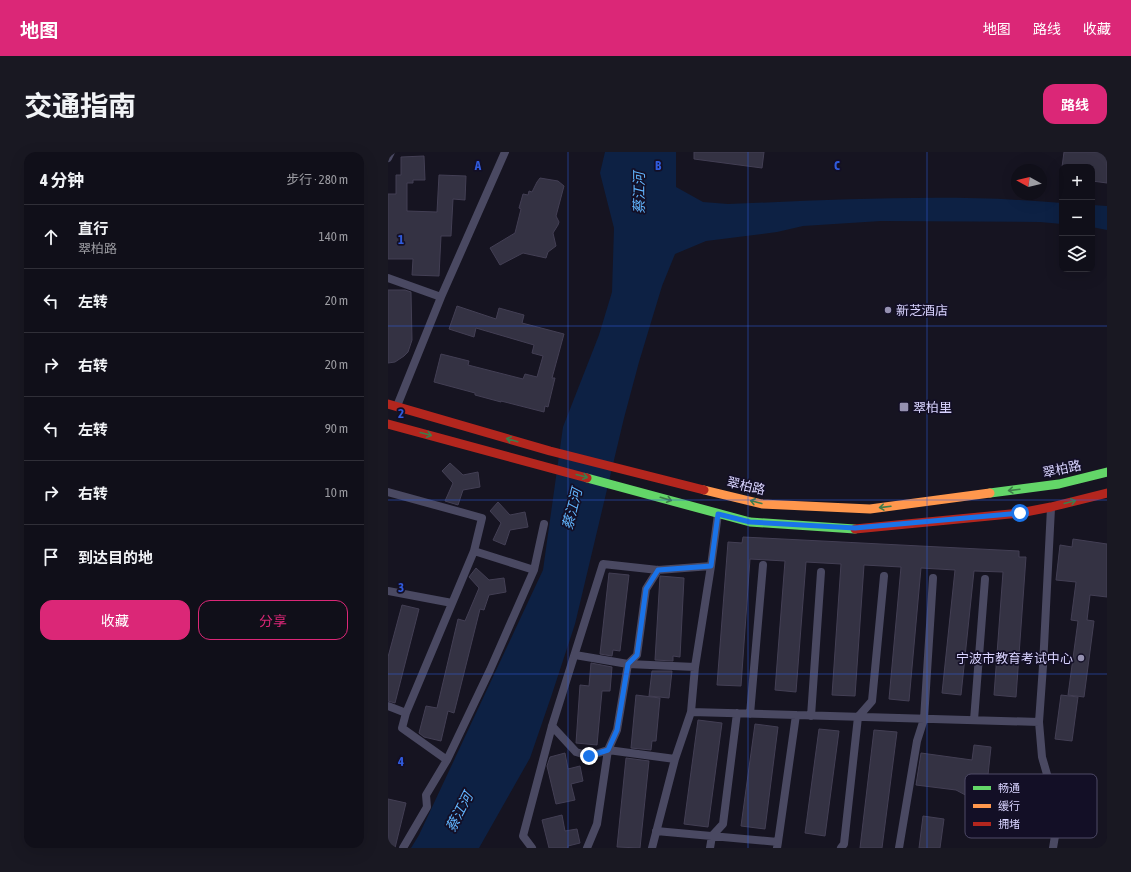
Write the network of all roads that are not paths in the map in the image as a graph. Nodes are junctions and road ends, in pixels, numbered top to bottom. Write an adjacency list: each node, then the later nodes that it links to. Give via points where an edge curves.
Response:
1 (391, 152): 3 (lane)
2 (506, 152): 5 (lane)
3 (388, 158)
4 (388, 278): 5 (lane)
5 (441, 297): 6 (lane)
6 (392, 405): 8 (main road, 翠柏路, one-way to 6, via 1059,484 870,509 762,504 550,450)
7 (388, 424): 12 (main road, one-way to 12)
8 (1107, 472)
9 (388, 492): 14 (lane, via 482,518)
10 (1107, 493): 11 (main road, one-way to 10)
11 (1051, 507): 12 (main road, via 1020,513 855,528 750,522); 38 (lane)
12 (718, 514): 16 (lane)
13 (544, 524): 17 (lane)
14 (474, 551): 17 (lane); 24 (lane)
15 (763, 565): 32 (lane)
16 (711, 566): 18 (lane); 27 (lane)
17 (534, 570): 42 (lane)
18 (658, 570): 25 (lane, via 604,564); 26 (lane, via 646,589 637,655)
19 (821, 572): 34 (lane)
20 (884, 576): 35 (lane, via 872,701)
21 (933, 578): 36 (lane)
22 (985, 579): 37 (lane)
23 (388, 592): 24 (lane)
24 (452, 603): 30 (lane)
25 (575, 655): 26 (lane); 39 (lane)
26 (628, 664): 27 (lane); 40 (lane, via 617,730)
27 (695, 667): 29 (lane)
28 (388, 706): 30 (lane)
29 (691, 712): 31 (lane); 41 (lane)
30 (406, 713): 42 (lane, via 402,728)
31 (737, 714): 32 (lane); 45 (lane, via 723,824)
32 (750, 714): 33 (lane)
33 (796, 715): 34 (lane); 47 (lane)
34 (811, 716): 35 (lane)
35 (858, 717): 36 (lane); 53 (lane, via 844,844)
36 (924, 719): 37 (lane); 54 (lane, via 917,741)
37 (974, 720): 38 (lane)
38 (1039, 722): 43 (lane, via 1042,757)
39 (552, 726): 40 (lane, via 576,752 589,756); 48 (lane, via 523,836)
40 (608, 750): 41 (lane); 50 (lane, via 597,824)
41 (675, 759): 44 (lane)
42 (447, 760): 49 (lane, via 426,795 427,807)
43 (1047, 774)
44 (656, 831): 45 (lane); 51 (lane)
45 (712, 836): 47 (lane); 52 (lane)
46 (1055, 838): 55 (lane)
47 (777, 845)
48 (528, 846)
49 (403, 848)
50 (587, 848)
51 (652, 848)
52 (710, 848)
53 (841, 848)
54 (899, 848)
55 (1053, 848)

